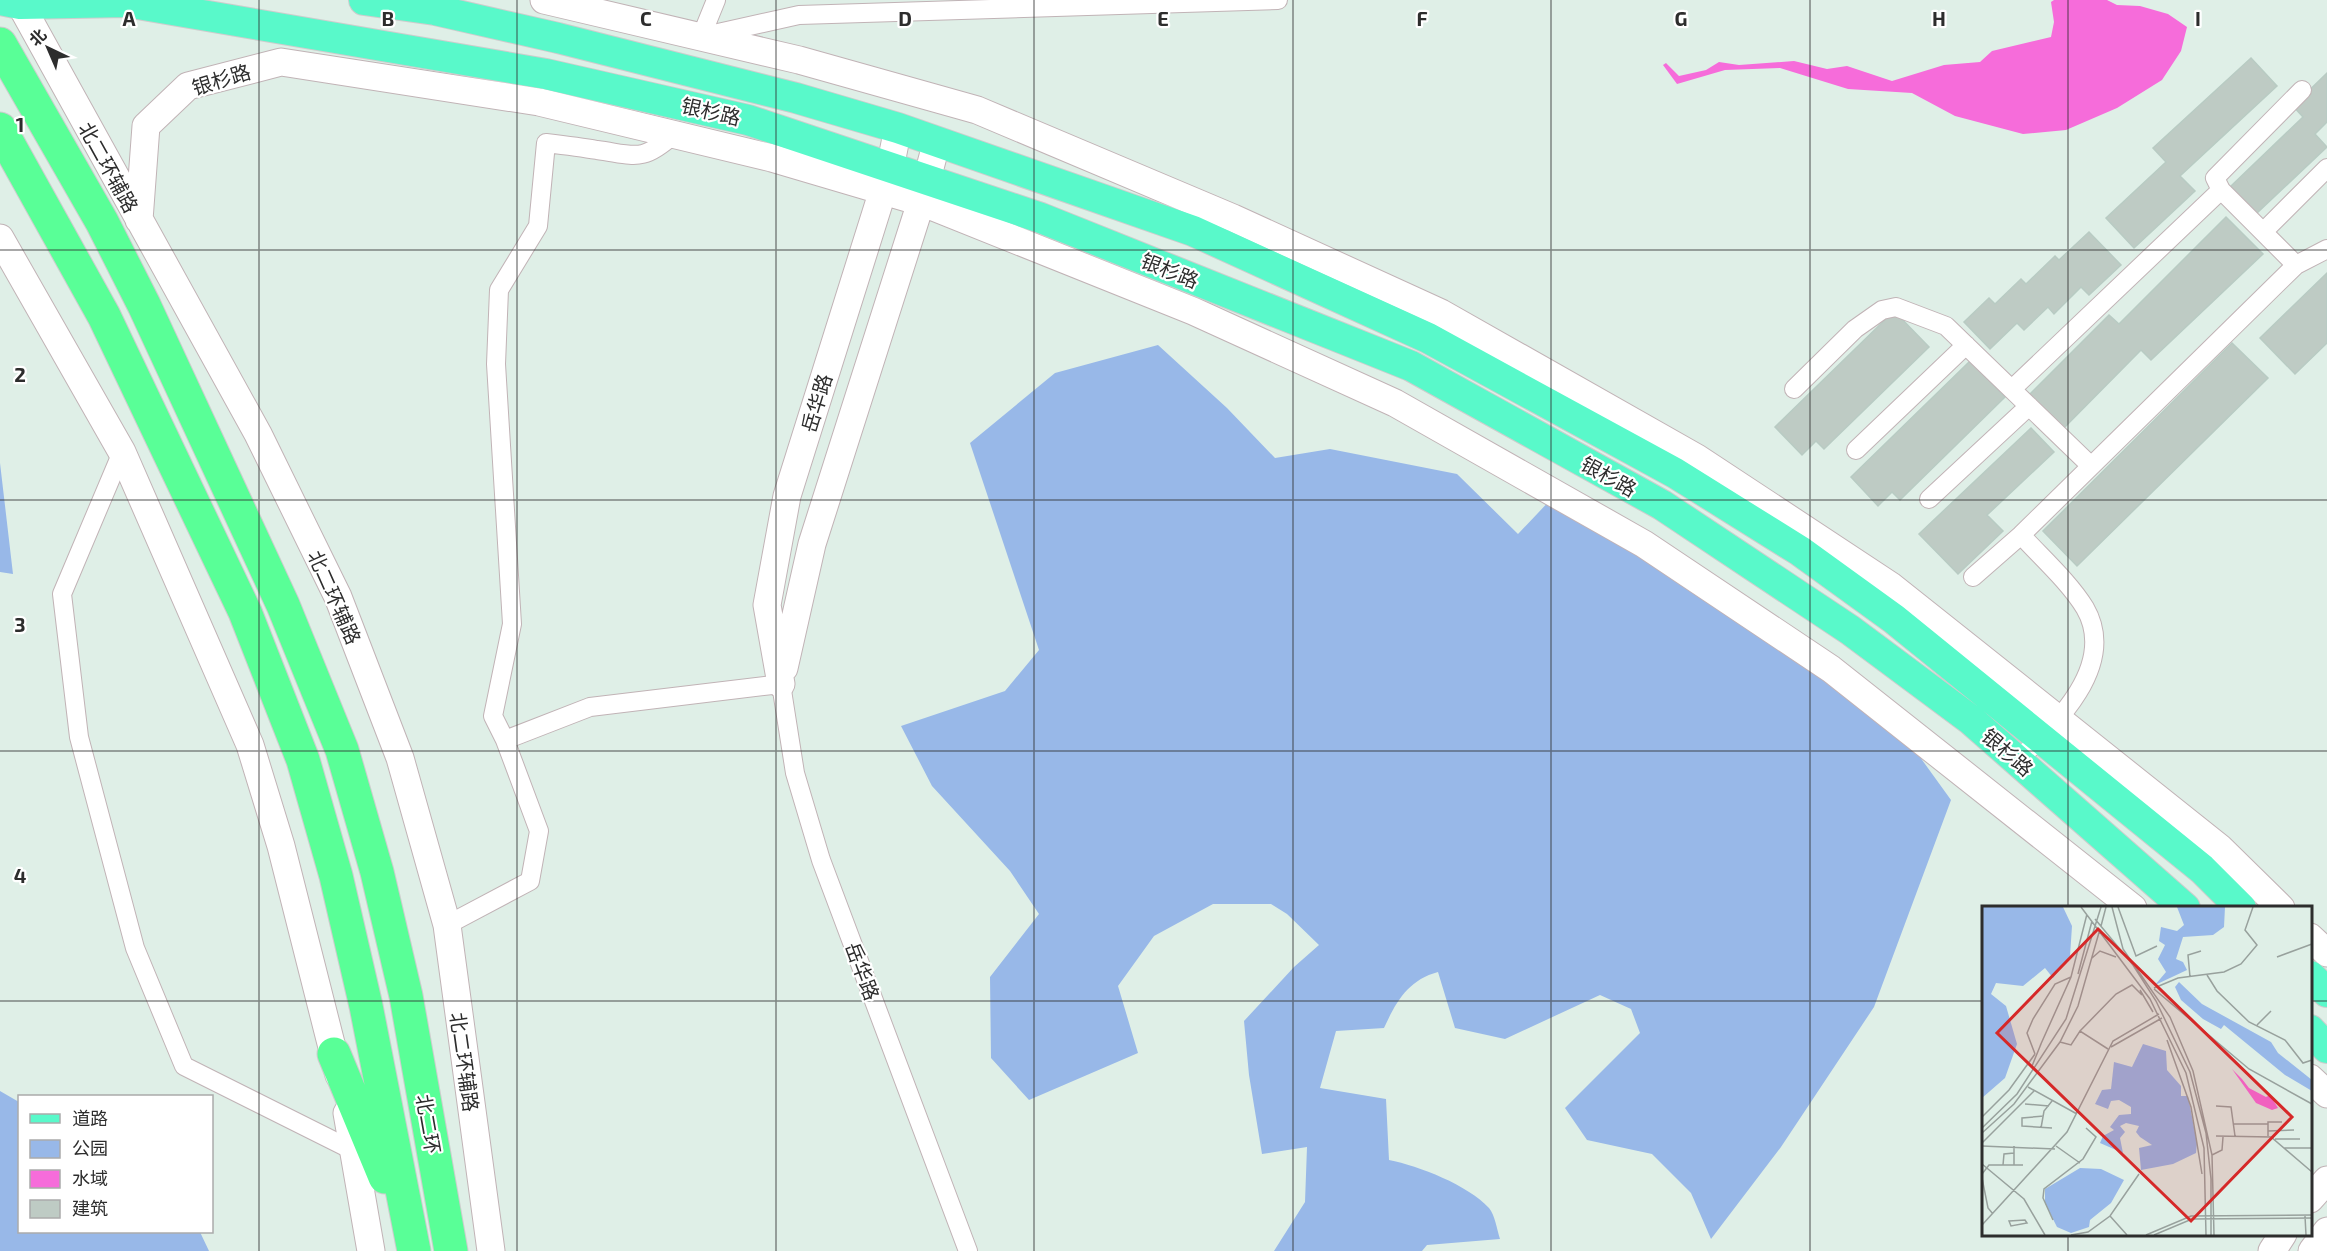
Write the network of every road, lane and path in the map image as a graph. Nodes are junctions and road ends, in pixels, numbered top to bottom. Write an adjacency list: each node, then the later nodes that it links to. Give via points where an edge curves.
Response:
1 (363, 0): 7 (main road, 银杉路)
2 (395, 0): 7 (main road)
3 (544, 0): 8 (street, 银杉路)
4 (716, 0): 8 (street)
5 (1278, 0): 8 (street, via 799,15)
6 (13, 2): 16 (main road, 银杉路, via 126,2 546,74 748,120); 19 (street, 北二环辅路)
7 (435, 10): 11 (main road, 银杉路, via 649,61)
8 (701, 37): 35 (street, 银杉路, via 977,110 1233,218 1441,313 1697,458 1891,586)
9 (0, 44): 59 (highway, 北二环, via 102,222 144,305 283,605 342,750 406,996)
10 (2302, 90): 17 (street, via 2219,171 2215,178)
11 (898, 128): 14 (main road, 银杉路); 16 (street, 岳华路)
12 (0, 129): 57 (highway, 北二环, via 104,316 245,612 303,760 336,876 366,1006)
13 (674, 134): 16 (street, 银杉路); 19 (street, 银杉路, via 539,102 281,62 188,86 146,126); 36 (street, via 658,149 632,157 546,143 538,226 500,290 496,364 512,624 493,716)
14 (938, 141): 18 (street, 岳华路); 35 (main road, 银杉路, via 1193,231 1438,343 1675,473 1800,551)
15 (2327, 168): 20 (street)
16 (886, 180): 18 (main road, 银杉路); 34 (street, 岳华路, via 787,496 767,604)
17 (2221, 190): 20 (street); 26 (street)
18 (924, 191): 34 (street, 岳华路, via 812,544); 37 (main road, 银杉路, via 1041,218 1411,366 1662,505 1850,630); 38 (street, 银杉路, via 1395,403 1644,544 1832,669)
19 (139, 220): 42 (street, 北二环辅路, via 258,434 338,597 400,758)
20 (2263, 232): 23 (street)
21 (0, 238): 29 (street)
22 (2327, 249): 23 (street)
23 (2296, 266): 30 (street)
24 (1966, 345): 25 (street, via 1931,318 1896,307 1882,310 1856,329); 26 (street); 28 (street)
25 (1794, 389)
26 (2012, 389): 27 (street)
27 (2029, 406): 30 (street); 31 (street)
28 (1856, 450)
29 (122, 453): 49 (street, via 250,745 281,846); 52 (street, via 62,594 79,737 135,948 184,1066)
30 (2091, 466): 32 (street)
31 (1929, 499)
32 (2021, 535): 33 (street); 35 (street, via 2084,608 2096,643 2091,667 2079,690)
33 (1973, 577)
34 (781, 684): 36 (street, via 590,707); 61 (street, 岳华路, via 795,773 821,860)
35 (2049, 728): 37 (street); 40 (main road, 银杉路); 41 (street, 银杉路, via 2220,848)
36 (505, 740): 42 (street, via 539,831 530,881)
37 (2018, 760): 39 (main road, 银杉路)
38 (2130, 906)
39 (2183, 906)
40 (2239, 906)
41 (2279, 906)
42 (447, 926): 60 (street, 北二环辅路)
43 (2312, 939): 44 (street)
44 (2327, 953)
45 (2312, 978): 46 (main road)
46 (2327, 992)
47 (2312, 1032): 48 (main road)
48 (2327, 1048)
49 (334, 1054): 52 (street); 57 (highway)
50 (2312, 1080): 51 (street)
51 (2327, 1094)
52 (356, 1152): 58 (street)
53 (2327, 1180): 54 (street)
54 (2312, 1197)
55 (2327, 1231): 63 (street)
56 (2282, 1236): 62 (street)
57 (414, 1249)
58 (370, 1251)
59 (451, 1251)
60 (491, 1251)
61 (968, 1251)
62 (2272, 1251)
63 (2312, 1251)

